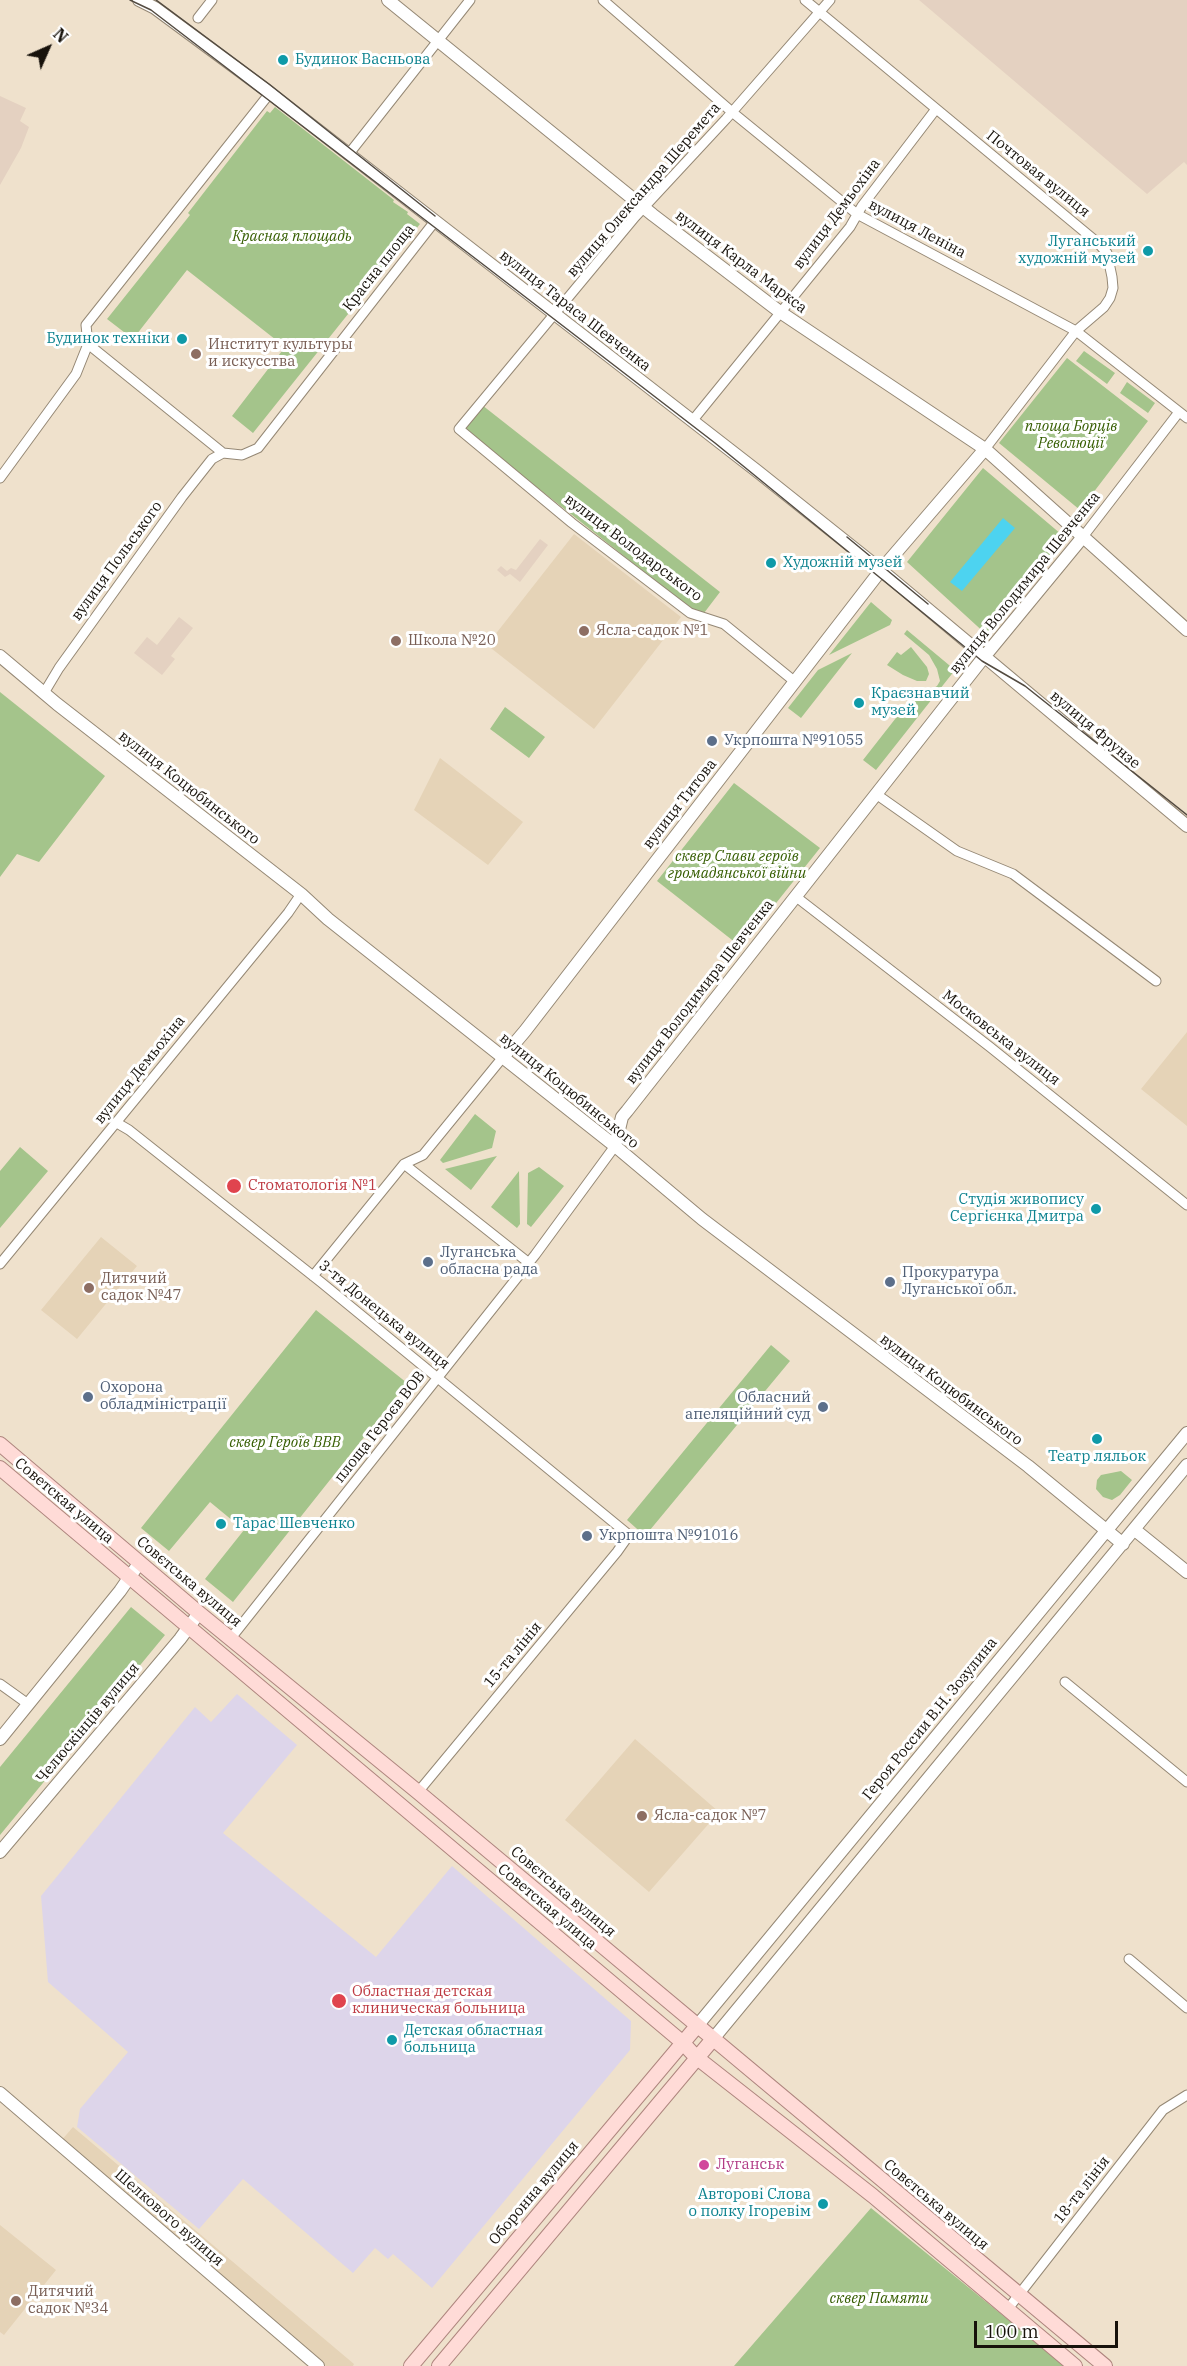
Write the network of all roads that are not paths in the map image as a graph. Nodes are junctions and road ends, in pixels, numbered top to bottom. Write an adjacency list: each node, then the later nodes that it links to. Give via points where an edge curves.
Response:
1 (139, 0): 11 (street, вулиця Тараса Шевченка, via 156,8)
2 (212, 0): 9 (street)
3 (388, 0): 10 (street, вулиця Карла Маркса)
4 (470, 0): 10 (street)
5 (603, 0): 13 (street, вулиця Леніна)
6 (805, 0): 8 (street, Почтовая вулиця)
7 (830, 0): 8 (street, вулиця Олександра Шеремета)
8 (820, 13): 12 (street, Почтовая вулиця); 13 (street, вулиця Олександра Шеремета)
9 (198, 18)
10 (438, 40): 14 (street); 15 (street, вулиця Карла Маркса)
11 (270, 93): 14 (street, вулиця Тараса Шевченка); 21 (street, via 86,325)
12 (936, 110): 16 (street, вулиця Демьохіна); 20 (street, Почтовая вулиця, via 1107,253 1113,288 1110,298)
13 (732, 112): 15 (street, вулиця Олександра Шеремета); 16 (street, вулиця Леніна)
14 (348, 155): 17 (street, вулиця Тараса Шевченка)
15 (646, 208): 18 (street, вулиця Карла Маркса); 19 (street, вулиця Олександра Шеремета)
16 (858, 214): 18 (street, вулиця Демьохіна); 20 (street, вулиця Леніна)
17 (437, 222): 19 (street, вулиця Тараса Шевченка); 26 (street, Красна площа, via 258,448 242,455)
18 (780, 312): 23 (street, вулиця Демьохіна); 25 (street, вулиця Карла Маркса)
19 (554, 315): 23 (street, вулиця Тараса Шевченка); 24 (street, вулиця Олександра Шеремета)
20 (1076, 331): 22 (street, вулиця Леніна); 25 (street, Почтовая вулиця)
21 (88, 344): 26 (street); 27 (street, via 76,374)
22 (1183, 415): 28 (street, вулиця Володимира Шевченка)
23 (693, 420): 29 (street, вулиця Тараса Шевченка)
24 (459, 429): 33 (street, вулиця Володарського, via 572,523 690,613 724,624)
25 (985, 449): 28 (street, вулиця Карла Маркса); 29 (street, Почтовая вулиця)
26 (223, 453): 34 (street, вулиця Польського, via 212,459 189,488 58,668)
27 (0, 478)
28 (1082, 538): 30 (street, вулиця Карла Маркса); 32 (street, вулиця Володимира Шевченка)
29 (881, 570): 32 (street, вулиця Тараса Шевченка); 33 (street, вулиця Титова)
30 (1187, 630)
31 (0, 657): 34 (street, вулиця Коцюбинського)
32 (984, 657): 35 (street, вулиця Володимира Шевченка); 36 (street, вулиця Фрунзе)
33 (794, 681): 40 (street, вулиця Титова)
34 (44, 693): 37 (street, вулиця Коцюбинського)
35 (876, 794): 38 (street, вулиця Володимира Шевченка); 39 (street, via 957,851 1013,874)
36 (1186, 823)
37 (301, 894): 40 (street, вулиця Коцюбинського); 41 (street, вулиця Демьохіна)
38 (795, 896): 42 (street, вулиця Володимира Шевченка, via 622,1117); 44 (street, Московська вулиця)
39 (1156, 981)
40 (503, 1057): 42 (street, вулиця Коцюбинського); 43 (street, via 423,1155)
41 (117, 1123): 46 (street, вулиця Демьохіна); 47 (street, 3-тя Донецька вулиця)
42 (615, 1146): 45 (street, площа Героєв ВОВ); 53 (street, вулиця Коцюбинського, via 711,1226)
43 (404, 1164): 45 (street); 47 (street)
44 (1187, 1205)
45 (528, 1263): 48 (street, площа Героєв ВОВ)
46 (0, 1264)
47 (313, 1276): 48 (street, 3-тя Донецька вулиця)
48 (438, 1378): 55 (street, 3-тя Донецька вулиця); 62 (street, площа Героєв ВОВ)
49 (1187, 1433): 53 (street, Героя России В.Н. Зозулина)
50 (0, 1444): 57 (main road, Совєтська вулиця)
51 (1187, 1466): 54 (street)
52 (0, 1468): 59 (main road, Советская улица)
53 (1106, 1529): 56 (street, вулиця Коцюбинського); 72 (street, Героя России В.Н. Зозулина)
54 (1135, 1530): 56 (street); 58 (street)
55 (629, 1535): 68 (street, 15-та лінія)
56 (1123, 1544): 73 (street)
57 (140, 1562): 59 (street); 60 (main road, Совєтська вулиця)
58 (1187, 1572)
59 (130, 1577): 61 (main road, Советская улица); 65 (street)
60 (199, 1613): 61 (street, Челюскінців вулиця); 62 (main road, Совєтська вулиця)
61 (189, 1627): 69 (street, Челюскінців вулиця); 74 (main road, Советская улица)
62 (231, 1638): 68 (main road, Совєтська вулиця)
63 (1065, 1682): 67 (street)
64 (0, 1684): 65 (street)
65 (28, 1704): 66 (street)
66 (0, 1739)
67 (1187, 1782)
68 (418, 1792): 72 (main road, Совєтська вулиця)
69 (0, 1852)
70 (1129, 1959): 71 (street)
71 (1187, 2008)
72 (697, 2025): 73 (main road, Совєтська вулиця); 74 (main road, Оборонна вулиця)
73 (712, 2039): 75 (main road); 78 (main road, Совєтська вулиця)
74 (682, 2042): 75 (main road, Советская улица); 81 (main road, Оборонна вулиця)
75 (696, 2057): 79 (main road, Советская улица, via 873,2196); 82 (main road)
76 (0, 2093): 80 (street, Шелкового вулиця)
77 (1187, 2095): 78 (street, 18-та лінія, via 1163,2110)
78 (1019, 2295): 79 (street, 18-та лінія); 84 (main road, Совєтська вулиця)
79 (1007, 2310): 83 (main road, Советская улица)
80 (318, 2366)
81 (411, 2366)
82 (439, 2366)
83 (1075, 2366)
84 (1106, 2366)

